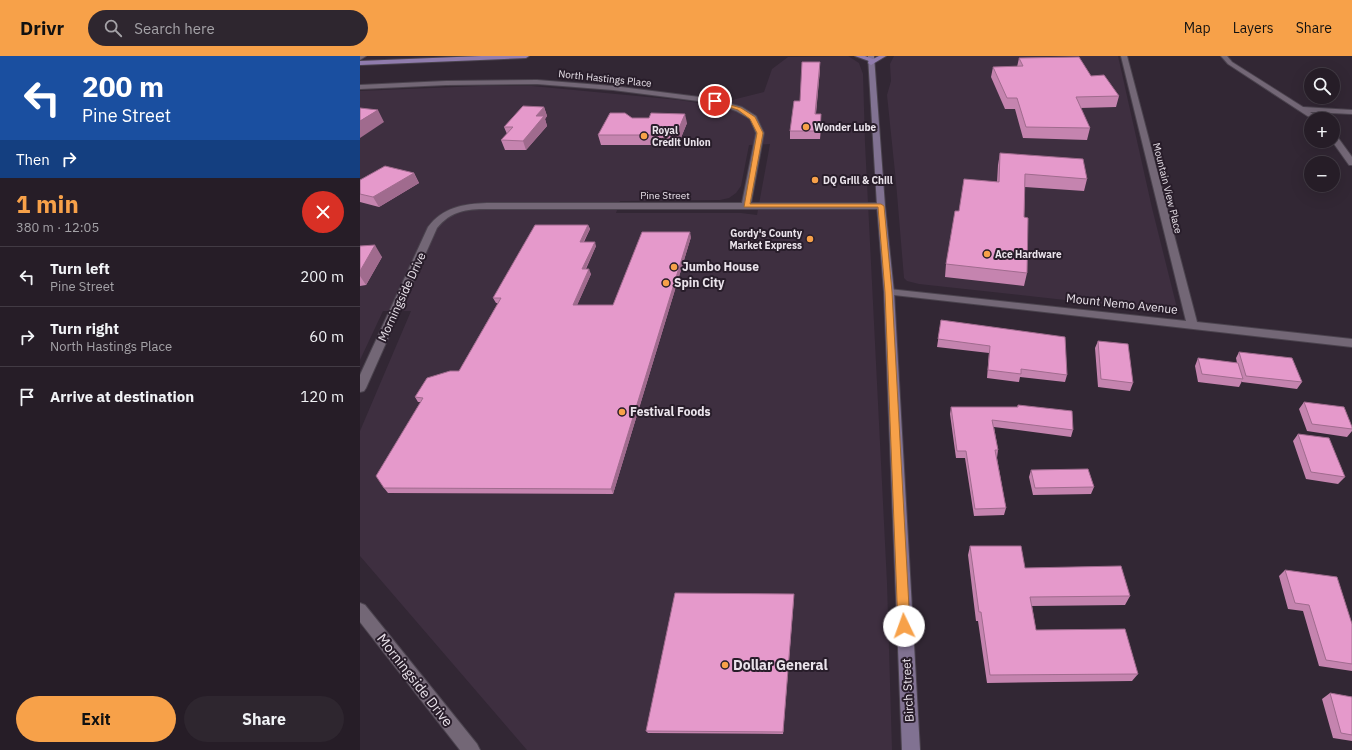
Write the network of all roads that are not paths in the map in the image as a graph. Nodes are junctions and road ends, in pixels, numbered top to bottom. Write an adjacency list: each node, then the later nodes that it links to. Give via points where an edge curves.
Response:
1 (363, 56): 7 (street)
2 (526, 56): 9 (main road)
3 (858, 56): 8 (main road)
4 (883, 56): 8 (main road)
5 (1124, 56): 20 (street, Mountain View Place)
6 (1224, 56): 11 (street, via 1230,63)
7 (360, 58)
8 (871, 60): 17 (main road, Birch Street)
9 (360, 63)
10 (360, 87): 16 (street, North Hastings Place, via 453,82 537,82 613,88 715,101 740,109 753,118 760,133)
11 (1302, 109): 12 (street); 13 (street)
12 (1306, 112)
13 (1352, 112)
14 (1340, 146): 15 (street)
15 (1352, 163)
16 (746, 206): 17 (street, Pine Street); 18 (street, Pine Street, via 487,206 463,207)
17 (881, 206): 19 (main road, Birch Street)
18 (450, 211): 22 (street, Morningside Drive, via 433,227)
19 (889, 292): 20 (street, Mount Nemo Avenue); 25 (main road, Birch Street)
20 (1192, 325): 21 (street, Mount Nemo Avenue)
21 (1352, 343)
22 (360, 388)
23 (360, 610): 24 (street, Morningside Drive)
24 (471, 750)
25 (910, 750)

